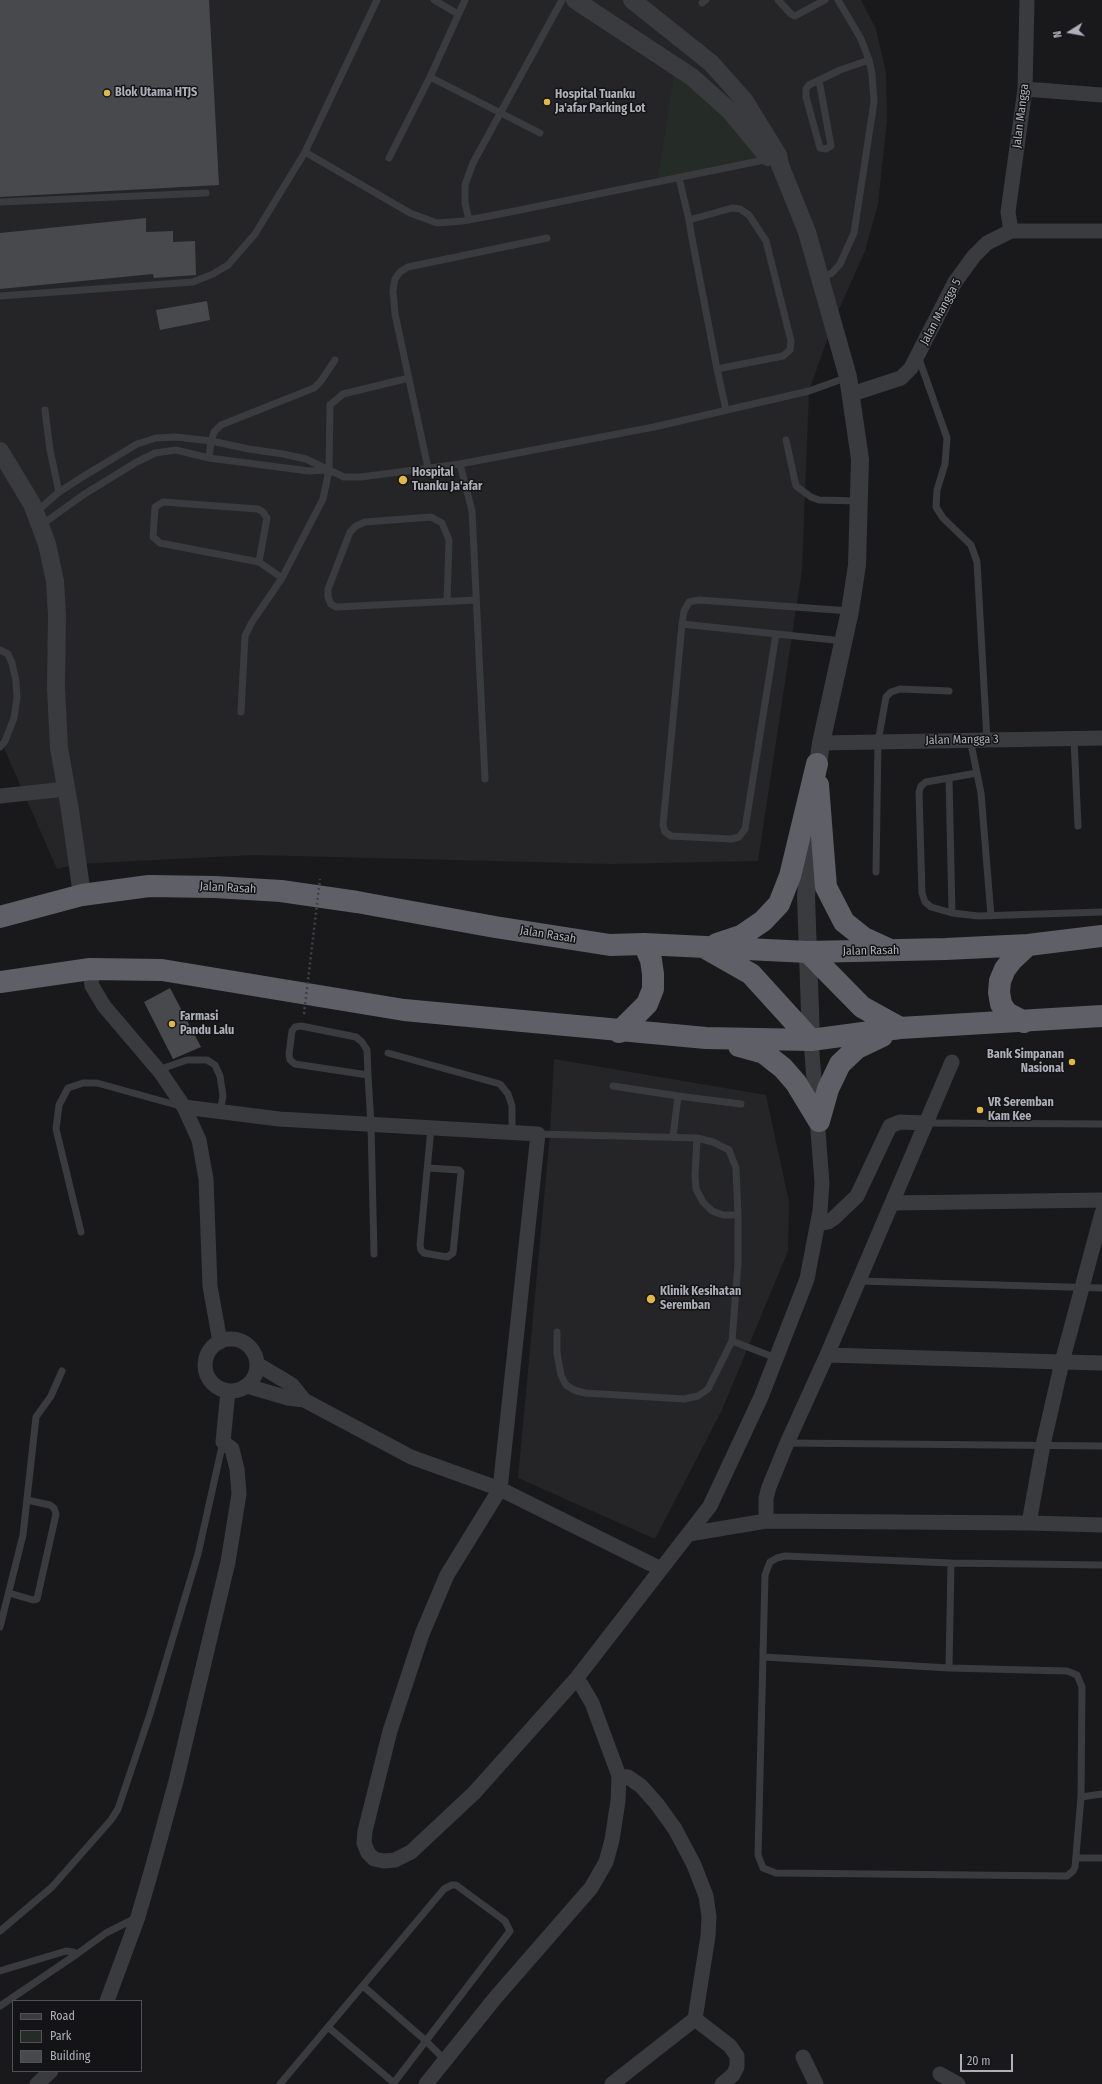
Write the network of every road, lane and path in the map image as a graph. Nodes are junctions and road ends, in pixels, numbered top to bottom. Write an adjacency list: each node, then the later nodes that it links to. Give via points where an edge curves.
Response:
1 (378, 0): 19 (lane)
2 (434, 0): 11 (lane)
3 (464, 0): 11 (lane)
4 (562, 0): 17 (lane)
5 (575, 0): 21 (street, via 692,77 730,111)
6 (632, 0): 21 (street, via 711,63 744,100)
7 (778, 0): 8 (lane, via 795,16)
8 (825, 0)
9 (838, 0): 12 (lane, via 861,39)
10 (1027, 0): 15 (street, Jalan Mangga)
11 (458, 14): 13 (lane)
12 (869, 60): 14 (lane); 30 (lane, via 874,102 854,233 840,264 832,273)
13 (430, 77): 17 (lane); 20 (lane)
14 (819, 80): 14 (lane, via 809,85 806,97 820,148 826,149 831,146)
15 (1025, 89): 16 (street); 27 (street, Jalan Mangga, via 1008,212)
16 (1102, 95)
17 (500, 112): 18 (lane); 25 (lane, via 473,163 465,185 465,203)
18 (540, 132)
19 (305, 152): 25 (lane, via 410,213 437,223); 31 (lane, via 255,234 228,265 213,274 193,282)
20 (389, 158)
21 (776, 160): 22 (lane); 30 (street, via 807,232)
22 (678, 178): 25 (lane); 26 (lane)
23 (206, 193): 24 (lane)
24 (0, 202)
25 (469, 220)
26 (689, 220): 34 (lane); 34 (lane, via 732,208 740,209 749,215 766,241 791,341 790,350 783,356)
27 (1011, 231): 28 (street, Jalan Mangga 5); 32 (street, Jalan Mangga 5, via 987,243 974,256 959,277)
28 (1102, 231)
29 (547, 238): 35 (lane, via 408,267 400,272 392,291)
30 (821, 278): 36 (street)
31 (0, 296)
32 (918, 356): 36 (street, Jalan Mangga 5, via 901,378); 62 (lane, via 947,438 945,464 937,490 936,507 943,518 971,545 977,562)
33 (334, 360): 39 (lane, via 314,388 227,422 214,432)
34 (718, 369): 38 (lane)
35 (409, 378): 44 (lane); 45 (lane, via 343,394 330,405)
36 (850, 385): 38 (lane, via 809,391); 47 (street, via 860,459)
37 (45, 410): 46 (lane, via 51,457)
38 (726, 410): 43 (lane, via 654,427)
39 (211, 440): 42 (lane); 45 (lane, via 306,459); 46 (lane, via 156,438 137,444)
40 (786, 440): 47 (lane, via 796,486 819,500)
41 (0, 451): 48 (street, via 32,504)
42 (209, 458): 45 (lane, via 309,471); 48 (lane, via 176,450 155,453)
43 (460, 464): 44 (lane); 51 (lane, via 472,511)
44 (428, 468): 45 (lane, via 361,477 344,477)
45 (329, 470): 50 (lane, via 324,499)
46 (60, 492): 48 (lane)
47 (860, 502): 53 (street, via 857,565)
48 (37, 520): 69 (street, via 47,544 55,581 56,696 59,748)
49 (259, 562): 49 (lane, via 160,543 153,537 155,507 163,502 258,509 267,518); 50 (lane)
50 (282, 578): 59 (lane, via 245,636)
51 (476, 600): 52 (lane); 68 (lane)
52 (447, 601): 52 (lane, via 336,607 331,604 328,589 350,532 356,526 366,522 431,517 442,523 449,540)
53 (850, 611): 54 (lane, via 699,600 689,602 684,611); 56 (street)
54 (682, 624): 55 (lane); 55 (lane, via 662,825 665,832 671,836 731,839 739,836 745,829)
55 (776, 634): 56 (lane)
56 (844, 641): 65 (street)
57 (0, 650): 64 (lane, via 8,654 12,663 17,698 14,718)
58 (949, 691): 63 (lane, via 900,689 891,692 883,706)
59 (240, 712)
60 (1102, 738): 61 (street, Jalan Mangga 3)
61 (1074, 739): 62 (street, Jalan Mangga 3); 71 (lane)
62 (980, 740): 63 (street, Jalan Mangga 3); 66 (lane, via 972,750)
63 (878, 742): 65 (street, Jalan Mangga 3); 72 (lane)
64 (0, 747)
65 (819, 753): 82 (highway, via 790,876 778,904 762,921 741,936); 83 (highway, via 826,887 844,922 864,938); 84 (street, via 806,896)
66 (977, 773): 67 (lane); 77 (lane, via 981,793)
67 (950, 778): 76 (lane); 76 (lane, via 926,782 919,792 922,893 925,902 931,908)
68 (485, 779)
69 (66, 789): 70 (street); 74 (street)
70 (0, 796)
71 (1078, 826)
72 (876, 872)
73 (320, 879): 87 (path, bridge)
74 (82, 895): 78 (highway, Jalan Rasah); 80 (highway, Jalan Rasah, via 149,886 280,891 602,944)
75 (1102, 912): 77 (lane)
76 (952, 913): 77 (lane)
77 (991, 916)
78 (0, 917)
79 (1102, 936): 81 (highway, Jalan Rasah)
80 (644, 944): 82 (highway, Jalan Rasah); 91 (highway, via 654,974 653,989 647,1004)
81 (1028, 944): 83 (highway, Jalan Rasah); 89 (highway, via 1005,969 999,992 1007,1013)
82 (705, 947): 84 (highway, Jalan Rasah); 93 (highway, via 751,974)
83 (892, 950): 84 (highway, Jalan Rasah)
84 (808, 952): 90 (highway, via 862,1007); 93 (street)
85 (90, 969): 86 (highway); 91 (highway, via 162,970 404,1010); 96 (street, via 92,986 104,1006)
86 (0, 982)
87 (304, 1014)
88 (1102, 1016): 89 (highway)
89 (1024, 1022): 90 (highway)
90 (900, 1028): 93 (highway); 103 (highway, via 857,1048 840,1064 828,1089)
91 (619, 1032): 92 (highway)
92 (706, 1038): 93 (highway); 103 (highway, via 764,1053 784,1068)
93 (811, 1040): 103 (street)
94 (388, 1053): 108 (lane, via 500,1084 508,1094 512,1106)
95 (952, 1062): 104 (street)
96 (158, 1070): 101 (street); 102 (lane, via 196,1058 215,1065 222,1084)
97 (368, 1075): 97 (lane, via 367,1050 356,1037 295,1027 289,1054 290,1060 295,1064); 106 (lane)
98 (613, 1086): 99 (lane)
99 (678, 1096): 100 (lane); 110 (lane)
100 (741, 1104)
101 (184, 1107): 102 (street); 118 (lane, via 97,1083 83,1082 68,1088 59,1105 56,1130); 125 (street, via 199,1140 206,1179 210,1286)
102 (220, 1112): 106 (street)
103 (819, 1121): 117 (street, via 822,1183)
104 (926, 1123): 105 (lane); 114 (street); 117 (street, via 900,1122 890,1126 857,1196 834,1218)
105 (1102, 1124)
106 (371, 1125): 107 (street); 119 (lane)
107 (431, 1128): 108 (street); 112 (lane)
108 (512, 1132): 109 (street)
109 (538, 1134): 110 (lane); 139 (street)
110 (673, 1136): 111 (lane)
111 (697, 1138): 116 (lane, via 729,1150 736,1168); 116 (lane, via 696,1189 703,1202 712,1211)
112 (428, 1168): 112 (lane, via 421,1250 447,1257 453,1252 461,1172)
113 (1102, 1200): 114 (street)
114 (893, 1203): 120 (street)
115 (1102, 1213): 121 (street)
116 (738, 1214): 124 (lane, via 738,1263)
117 (818, 1224): 127 (street, via 807,1279)
118 (81, 1232)
119 (374, 1254)
120 (860, 1281): 121 (lane); 126 (street)
121 (1081, 1287): 122 (lane); 128 (street)
122 (1102, 1288)
123 (557, 1332): 124 (lane, via 561,1375 566,1385 574,1390 585,1393 684,1399 698,1396 708,1389)
124 (732, 1341): 127 (lane)
125 (220, 1342): 130 (street, via 229,1339 245,1343 252,1349); 133 (street, via 208,1354 206,1372 216,1386)
126 (827, 1355): 128 (street); 136 (street)
127 (776, 1358): 144 (street, via 761,1397 710,1506)
128 (1062, 1362): 129 (street); 137 (street)
129 (1102, 1363)
130 (257, 1364): 132 (street, via 253,1380); 134 (street, via 292,1385)
131 (62, 1371): 140 (lane, via 36,1417)
132 (247, 1386): 133 (street, via 240,1390); 134 (street)
133 (228, 1391): 135 (street)
134 (304, 1400): 139 (street, via 411,1457)
135 (223, 1442): 158 (street, via 232,1449 239,1494 230,1554 176,1781); 159 (lane, via 198,1554 150,1714 118,1809 52,1887)
136 (787, 1443): 137 (lane); 141 (street, via 766,1498)
137 (1043, 1445): 138 (lane); 142 (street)
138 (1102, 1446)
139 (500, 1489): 147 (street); 152 (street, via 448,1575 422,1634 390,1731 367,1823 364,1844 368,1853 384,1861 396,1860 411,1852 474,1793)
140 (27, 1500): 148 (lane, via 23,1535); 148 (lane, via 50,1505 56,1514 37,1599)
141 (766, 1521): 142 (street); 144 (street)
142 (1029, 1522): 143 (street)
143 (1102, 1525)
144 (689, 1534): 147 (street)
145 (951, 1563): 146 (lane); 150 (lane, via 785,1556 776,1558 770,1562 765,1575); 151 (lane)
146 (1102, 1565)
147 (662, 1569): 152 (street)
148 (9, 1593): 149 (lane)
149 (0, 1627)
150 (764, 1657): 151 (lane); 156 (lane, via 758,1855 763,1868 776,1873 1068,1876 1073,1871)
151 (949, 1668): 155 (lane, via 1067,1671 1077,1675 1082,1687)
152 (576, 1679): 153 (street, via 592,1703)
153 (619, 1776): 165 (street, via 634,1779 657,1804 675,1829 694,1865 706,1896 708,1936); 169 (street, via 612,1840 599,1876)
154 (1102, 1794): 155 (lane)
155 (1081, 1798): 156 (lane)
156 (1076, 1858): 157 (lane)
157 (1102, 1858)
158 (138, 1917): 160 (lane, via 106,1933); 163 (street)
159 (0, 1931)
160 (77, 1954): 161 (lane, via 66,1951); 164 (lane)
161 (0, 1971)
162 (363, 1986): 166 (lane); 167 (lane); 167 (lane, via 448,1886 460,1887 505,1921 509,1927 508,1934)
163 (107, 2000)
164 (0, 2006)
165 (695, 2019): 176 (street); 177 (street, via 730,2046 737,2056 738,2067 734,2075)
166 (328, 2027): 172 (lane); 174 (lane)
167 (426, 2041): 169 (lane); 172 (lane)
168 (802, 2057): 178 (street)
169 (445, 2060): 175 (street)
170 (50, 2072): 173 (street)
171 (940, 2074): 179 (street)
172 (393, 2083)
173 (37, 2084)
174 (280, 2084)
175 (426, 2084)
176 (612, 2084)
177 (722, 2084)
178 (816, 2084)
179 (958, 2084)

